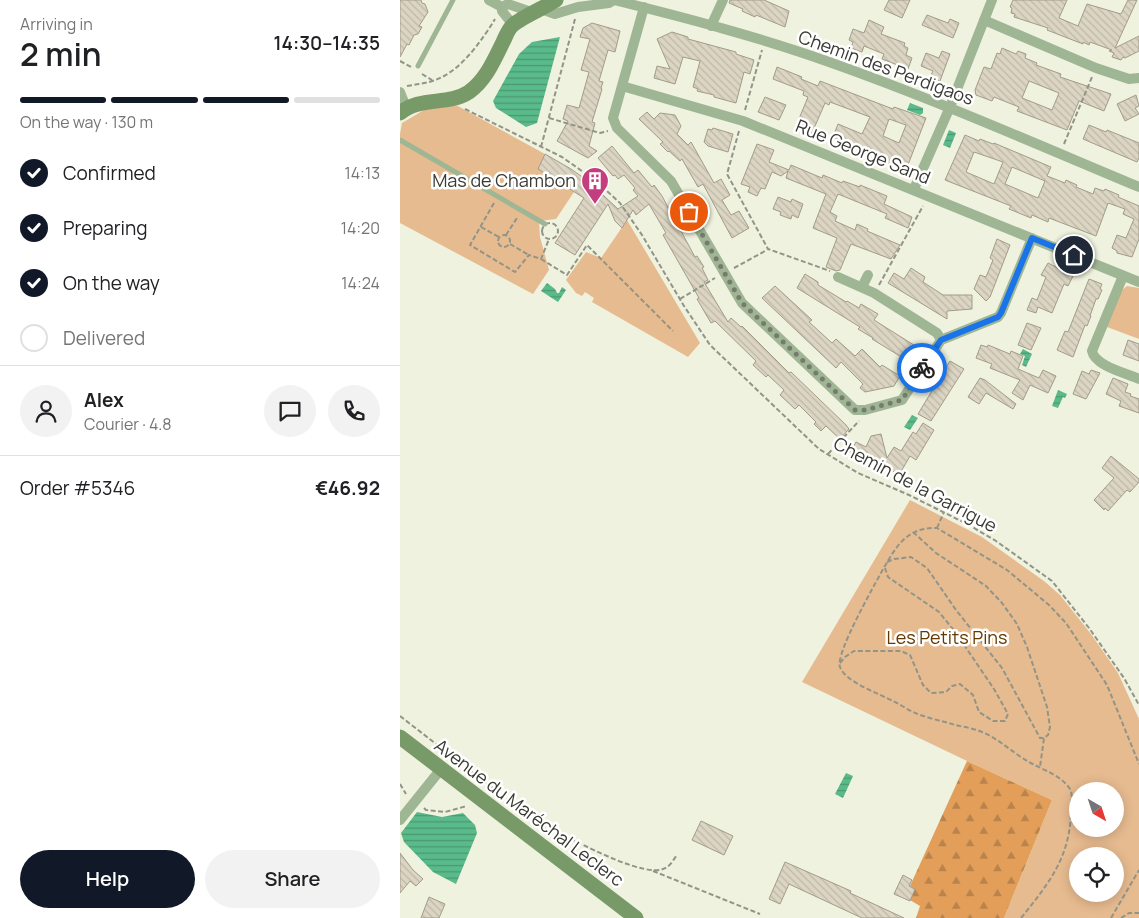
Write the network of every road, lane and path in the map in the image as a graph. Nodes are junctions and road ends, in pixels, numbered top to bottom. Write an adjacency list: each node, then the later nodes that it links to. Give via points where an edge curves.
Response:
1 (453, 0): 14 (lane)
2 (489, 0): 9 (street)
3 (556, 0): 10 (main road)
4 (614, 0): 7 (street, Chemin des Perdigaos); 8 (street, Chemin des Perdigaos)
5 (723, 0): 13 (street)
6 (992, 0): 11 (street)
7 (575, 4): 10 (street, Chemin des Perdigaos, via 555,14); 23 (path)
8 (644, 6): 13 (street, Chemin des Perdigaos); 17 (street)
9 (502, 7): 10 (street, Chemin des Perdigaos, via 508,4); 12 (street); 18 (path, via 486,35 456,68 424,84)
10 (538, 11): 12 (main road)
11 (984, 20): 15 (street); 21 (street)
12 (513, 25): 20 (main road, via 480,83)
13 (711, 26): 21 (street, Chemin des Perdigaos, via 820,59)
14 (418, 66)
15 (1096, 68): 16 (street, via 1129,79); 27 (path)
16 (1139, 78)
17 (622, 86): 24 (street, via 613,118); 29 (street, Rue George Sand, via 743,121)
18 (400, 87)
19 (400, 92): 22 (street)
20 (457, 97): 22 (main road, via 416,104); 26 (path, Chemin de la Garrigue, via 464,108)
21 (950, 107): 27 (street, Chemin des Perdigaos); 29 (street)
22 (403, 110)
23 (549, 118): 24 (path, via 600,133); 26 (path)
24 (618, 128): 44 (street, via 671,182)
25 (400, 140): 31 (lane)
26 (542, 147): 51 (path, Chemin de la Garrigue, via 596,181 620,203)
27 (1060, 154): 28 (street, Chemin des Perdigaos)
28 (1139, 187)
29 (914, 189): 30 (street, Rue George Sand)
30 (929, 195): 38 (street, Rue George Sand); 50 (path)
31 (498, 197): 32 (lane); 35 (path)
32 (521, 210): 34 (lane); 36 (path)
33 (755, 222): 41 (path)
34 (545, 224)
35 (480, 227): 37 (path); 42 (path, via 470,245 515,272)
36 (506, 235): 37 (path); 40 (path)
37 (498, 237): 40 (path, via 500,246)
38 (1032, 238): 47 (street, Rue George Sand); 53 (street, via 998,317)
39 (549, 239): 43 (path)
40 (509, 244): 42 (path)
41 (768, 249): 44 (path); 45 (path)
42 (529, 256): 43 (path)
43 (541, 259): 52 (path, via 567,275 588,245)
44 (724, 273): 51 (path); 55 (street, via 742,303 855,410)
45 (838, 276): 49 (street)
46 (868, 276): 49 (street)
47 (1123, 276): 48 (street, Rue George Sand); 54 (street, via 1092,351 1099,363)
48 (1139, 282)
49 (862, 287): 50 (street)
50 (874, 294): 53 (street, via 937,333)
51 (680, 299): 56 (path, Chemin de la Garrigue, via 710,345)
52 (672, 331)
53 (941, 340): 55 (street, via 902,400)
54 (1139, 379)
55 (865, 410): 56 (path, via 860,420)
56 (828, 454): 57 (path, Chemin de la Garrigue, via 858,473)
57 (944, 512): 58 (path); 63 (path, Chemin de la Garrigue, via 996,541 1052,581 1090,628)
58 (937, 528): 59 (path); 67 (path, via 1007,570 1066,623 1107,685)
59 (913, 532): 60 (path); 66 (path, via 936,553 986,586 1017,624 1047,707 1050,727)
60 (887, 562): 61 (path); 66 (path, via 911,557 927,568 1002,668 1040,738)
61 (885, 566): 62 (path, via 844,646); 62 (path, via 888,577 939,612 956,633 1008,714 1005,721 993,721 979,712 973,696 960,684 946,692 932,693 922,685 910,655 901,651 854,651)
62 (839, 665): 68 (path, via 852,680 868,690 913,712 982,732)
63 (1139, 706)
64 (400, 716): 75 (path)
65 (400, 737): 69 (main road, Avenue du Maréchal Leclerc)
66 (1044, 738): 68 (path)
67 (1139, 764)
68 (1040, 767): 82 (path, via 1060,779 1072,792 1071,819 1063,855 1047,885)
69 (441, 769): 71 (main road, Avenue du Maréchal Leclerc); 72 (street)
70 (400, 784): 72 (path, via 403,792)
71 (480, 799): 72 (path, via 445,812 426,810); 74 (main road, Avenue du Maréchal Leclerc)
72 (414, 801): 73 (street)
73 (400, 820)
74 (521, 830): 75 (path); 81 (main road, Avenue du Maréchal Leclerc)
75 (548, 831): 78 (path, via 607,857)
76 (677, 855): 78 (path, via 664,869)
77 (1139, 870): 83 (path)
78 (652, 871): 80 (path)
79 (1139, 913): 84 (path, via 1129,913)
80 (760, 914)
81 (636, 918)
82 (1021, 918)
83 (1111, 918)
84 (1121, 918)

